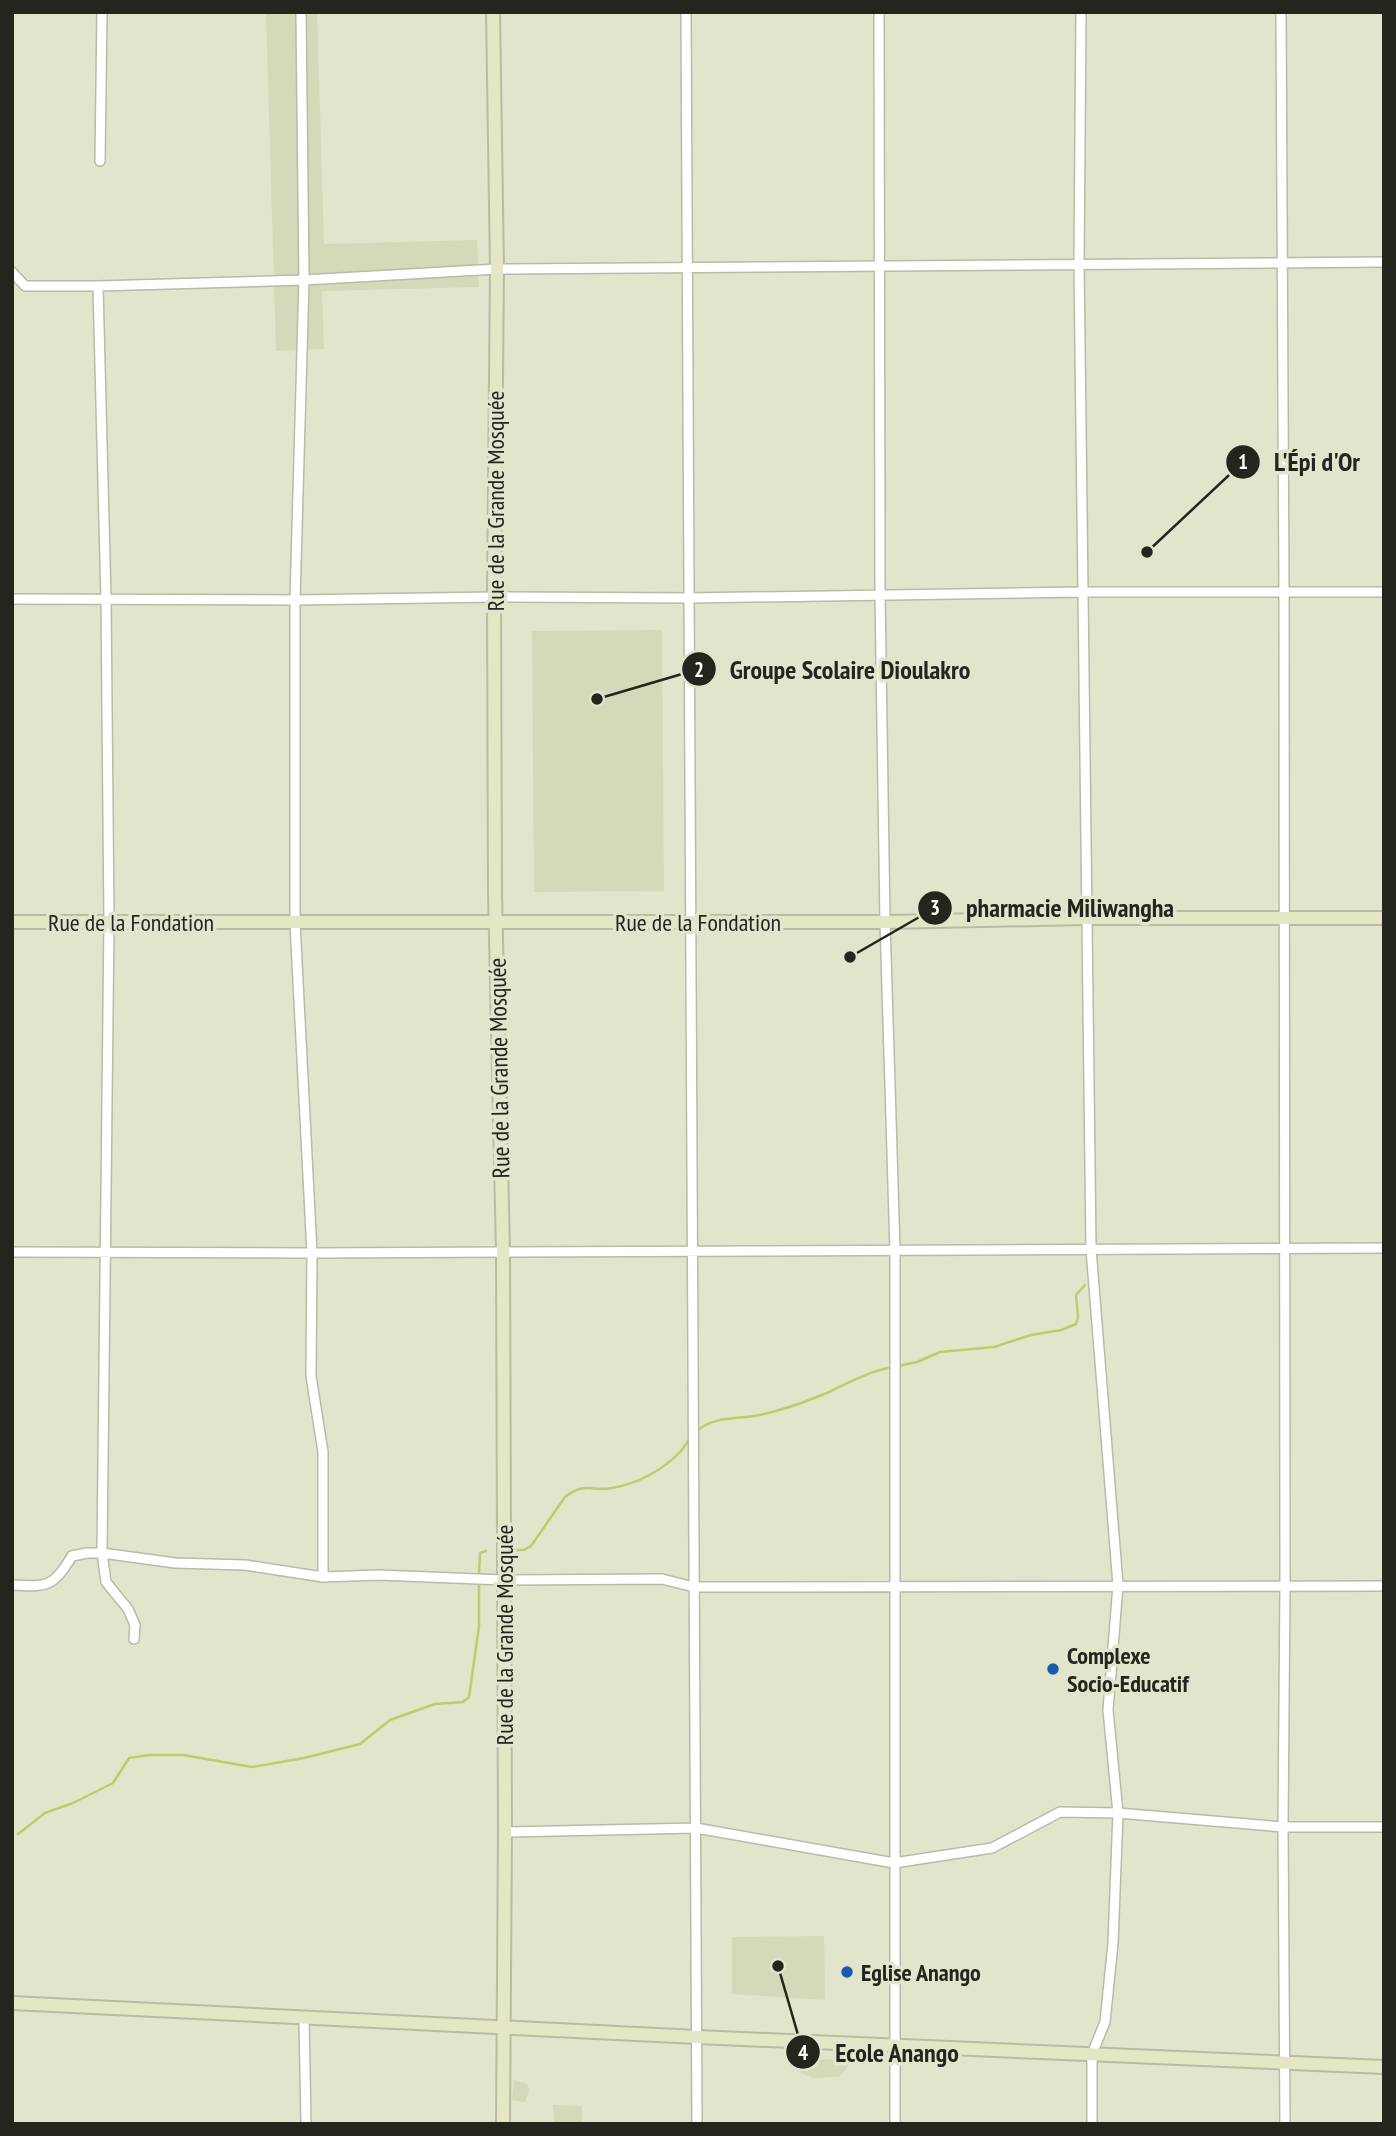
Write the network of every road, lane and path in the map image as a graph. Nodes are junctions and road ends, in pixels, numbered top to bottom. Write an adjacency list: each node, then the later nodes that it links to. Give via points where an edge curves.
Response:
1 (102, 12): 8 (street)
2 (302, 12): 16 (street)
3 (493, 12): 14 (street, Rue de la Grande Mosquée)
4 (686, 12): 13 (street)
5 (879, 12): 12 (street)
6 (1082, 12): 11 (street)
7 (1281, 12): 10 (street)
8 (100, 161)
9 (1384, 262): 10 (street)
10 (1283, 263): 11 (street); 19 (street)
11 (1079, 264): 12 (street); 18 (street)
12 (878, 266): 13 (street); 21 (street)
13 (688, 268): 14 (street); 23 (street)
14 (496, 269): 16 (street); 22 (street, Rue de la Grande Mosquée)
15 (12, 272): 17 (street, via 25,286)
16 (304, 280): 17 (street); 26 (street)
17 (98, 286): 25 (street)
18 (1081, 592): 19 (street); 21 (street); 28 (street)
19 (1284, 592): 20 (street); 29 (street)
20 (1384, 592)
21 (880, 594): 23 (street); 33 (street)
22 (494, 597): 23 (street); 26 (street); 35 (street, Rue de la Grande Mosquée)
23 (690, 597): 32 (street)
24 (12, 599): 25 (street)
25 (106, 600): 26 (street); 30 (street)
26 (295, 600): 34 (street)
27 (1384, 918): 29 (street, Rue de la Fondation)
28 (1085, 919): 29 (street, Rue de la Fondation); 33 (street, Rue de la Fondation); 38 (street)
29 (1283, 919): 36 (street)
30 (109, 921): 31 (street, Rue de la Fondation); 34 (street, Rue de la Fondation); 43 (street)
31 (12, 922)
32 (691, 922): 33 (street, Rue de la Fondation); 35 (street, Rue de la Fondation); 40 (street)
33 (885, 922): 39 (street)
34 (295, 923): 35 (street, Rue de la Fondation); 44 (street)
35 (495, 923): 42 (street, Rue de la Grande Mosquée)
36 (1284, 1248): 37 (street); 38 (street); 50 (street)
37 (1384, 1248)
38 (1091, 1249): 39 (street); 49 (street)
39 (895, 1250): 40 (street); 53 (street)
40 (693, 1251): 42 (street); 52 (street)
41 (12, 1252): 43 (street)
42 (503, 1252): 44 (street); 47 (street, Rue de la Grande Mosquée)
43 (106, 1253): 44 (street); 45 (street)
44 (312, 1253): 46 (street, via 312,1376 323,1452)
45 (102, 1553): 46 (street, via 176,1563 245,1565); 48 (street, via 72,1556 59,1577 41,1587); 54 (street, via 106,1582 128,1609 135,1625)
46 (323, 1577): 47 (street)
47 (503, 1580): 52 (street, via 662,1579); 59 (street, Rue de la Grande Mosquée)
48 (12, 1585)
49 (1118, 1585): 50 (street); 53 (street); 55 (street, via 1108,1710)
50 (1285, 1586): 51 (street); 56 (street)
51 (1384, 1586)
52 (694, 1587): 53 (street); 58 (street)
53 (895, 1587): 60 (street)
54 (134, 1639)
55 (1118, 1813): 56 (street); 60 (street, via 1060,1812 992,1848); 66 (street, via 1105,2022)
56 (1283, 1827): 57 (street); 67 (street)
57 (1384, 1827)
58 (696, 1828): 59 (street); 60 (street); 64 (street)
59 (505, 1832): 63 (street, Rue de la Grande Mosquée)
60 (894, 1863): 65 (street)
61 (12, 2003): 62 (street)
62 (304, 2019): 63 (street); 69 (street)
63 (503, 2028): 64 (street); 70 (street, Rue de la Grande Mosquée)
64 (697, 2037): 65 (street); 71 (street)
65 (894, 2046): 66 (street); 72 (street)
66 (1092, 2054): 67 (street); 73 (street)
67 (1285, 2062): 68 (street); 74 (street)
68 (1384, 2067)
69 (306, 2124)
70 (503, 2124)
71 (697, 2124)
72 (895, 2124)
73 (1092, 2124)
74 (1285, 2124)

